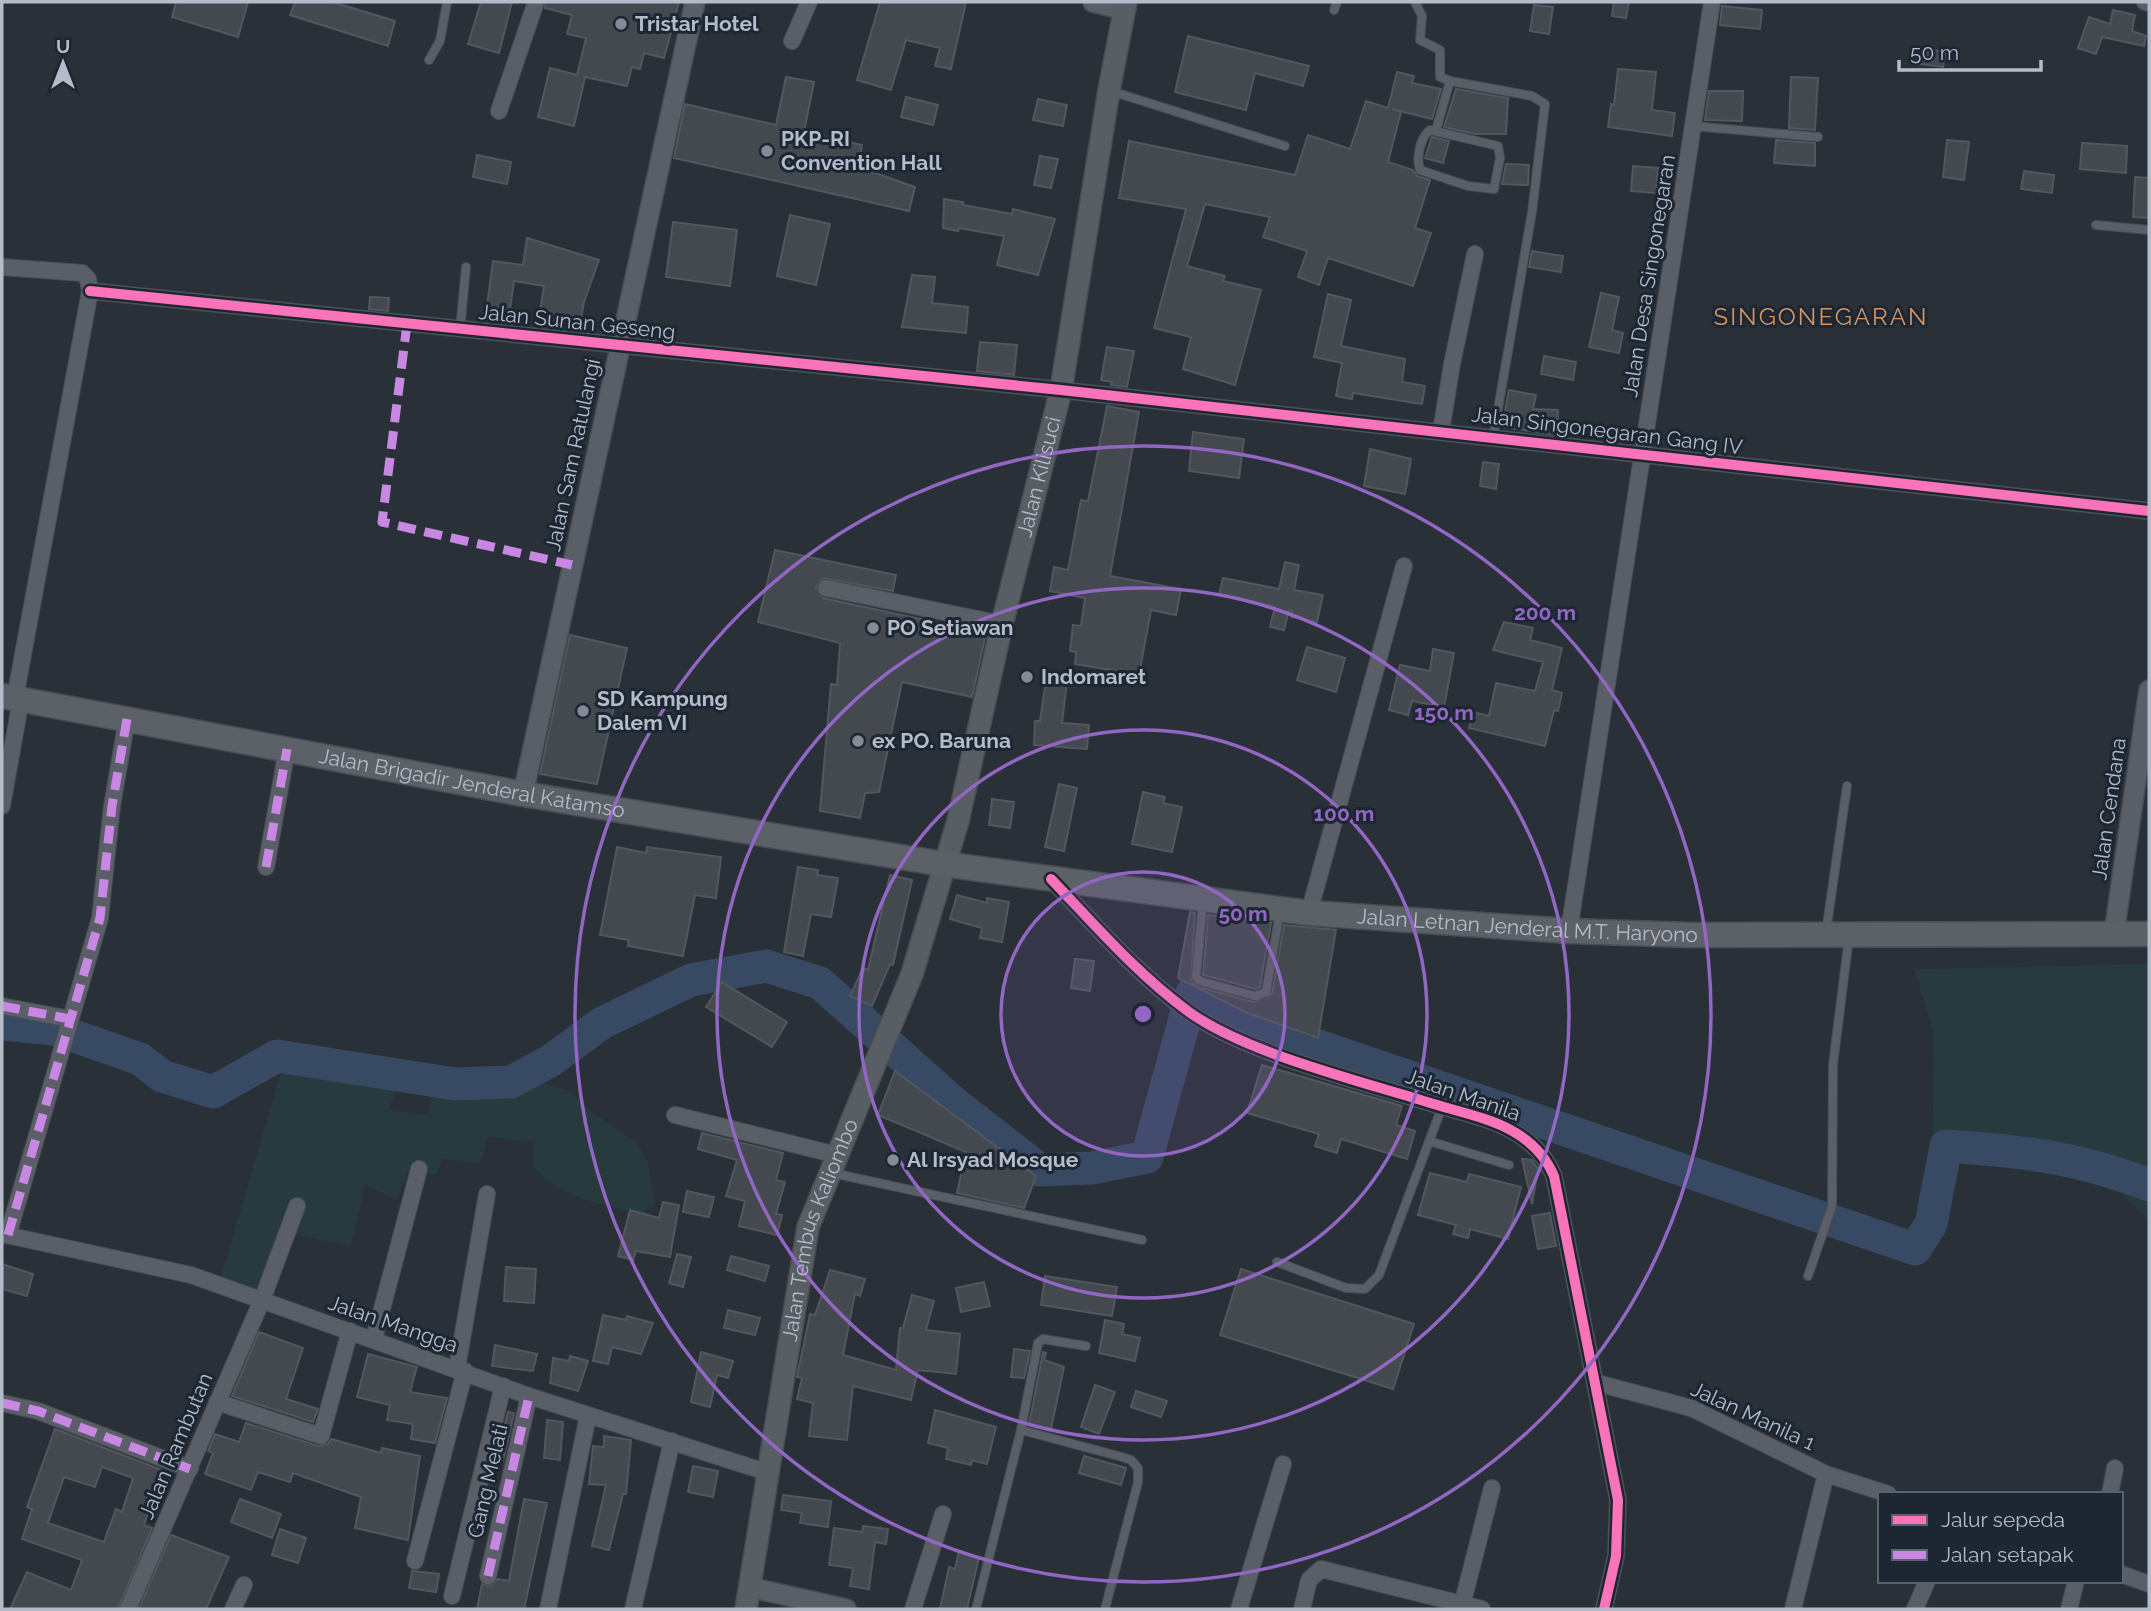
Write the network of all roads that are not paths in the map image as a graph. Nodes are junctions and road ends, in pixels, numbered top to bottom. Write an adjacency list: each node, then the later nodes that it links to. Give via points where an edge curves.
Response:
1 (447, 2): 10 (lane, via 440,41)
2 (536, 2): 13 (street)
3 (695, 2): 25 (street, Jalan Sam Ratulangi)
4 (809, 2): 9 (street)
5 (1093, 2): 8 (street)
6 (1415, 2): 11 (lane, via 1422,16 1420,40 1440,50 1438,72)
7 (1712, 2): 14 (street, Jalan Desa Singonegaran)
8 (1126, 6): 12 (main road, Jalan Kilisuci)
9 (792, 41)
10 (429, 61)
11 (1450, 81): 15 (lane); 28 (lane, via 1532,96 1545,104 1532,212)
12 (1109, 90): 17 (lane); 26 (main road, Jalan Kilisuci)
13 (499, 111)
14 (1693, 126): 16 (lane); 29 (street, Jalan Desa Singonegaran)
15 (1436, 130): 15 (lane, via 1498,146 1494,189 1468,186 1420,170 1423,137)
16 (1818, 137)
17 (1285, 146)
18 (2096, 225): 19 (lane)
19 (2149, 230)
20 (1475, 254): 27 (street)
21 (2, 267): 23 (street, via 82,273)
22 (466, 267): 24 (lane)
23 (90, 291): 24 (street, Jalan Sunan Geseng); 35 (street)
24 (460, 330): 25 (street, Jalan Sunan Geseng)
25 (620, 345): 26 (street, Jalan Sunan Geseng); 39 (street, Jalan Sam Ratulangi)
26 (1061, 390): 27 (street, Jalan Singonegaran Gang IV); 33 (main road, Jalan Kilisuci)
27 (1441, 431): 28 (street, Jalan Singonegaran Gang IV)
28 (1493, 438): 29 (street, Jalan Singonegaran Gang IV)
29 (1643, 456): 30 (street, Jalan Singonegaran Gang IV); 47 (street, Jalan Desa Singonegaran)
30 (2149, 511)
31 (1404, 566): 46 (street)
32 (826, 587): 33 (street)
33 (1002, 624): 41 (main road, Jalan Kilisuci, via 958,821)
34 (2149, 690): 48 (street, Jalan Cendana)
35 (13, 698): 36 (main road, Jalan Brigadir Jenderal Katamso); 40 (street)
36 (127, 719): 37 (main road, Jalan Brigadir Jenderal Katamso); 52 (street, via 100,918)
37 (287, 749): 39 (main road, Jalan Brigadir Jenderal Katamso); 42 (street)
38 (1847, 786): 50 (lane)
39 (523, 794): 41 (main road, Jalan Brigadir Jenderal Katamso)
40 (2, 806)
41 (943, 864): 43 (main road, Jalan Letnan Jenderal M.T. Haryono); 56 (main road, Jalan Tembus Kaliombo, via 912,974)
42 (266, 867)
43 (1051, 879): 44 (main road, Jalan Letnan Jenderal M.T. Haryono); 53 (street, Jalan Manila, via 1135,968 1186,1010 1270,1051)
44 (1203, 898): 45 (main road, Jalan Letnan Jenderal M.T. Haryono); 45 (lane, via 1196,977 1255,996 1266,992)
45 (1280, 910): 46 (main road, Jalan Letnan Jenderal M.T. Haryono)
46 (1309, 914): 47 (main road, Jalan Letnan Jenderal M.T. Haryono)
47 (1569, 931): 50 (main road, Jalan Letnan Jenderal M.T. Haryono)
48 (2114, 934): 49 (main road, Jalan Letnan Jenderal M.T. Haryono); 50 (main road, Jalan Letnan Jenderal M.T. Haryono)
49 (2149, 934)
50 (1837, 935): 64 (lane, via 1832,1206)
51 (2, 1006): 52 (street)
52 (72, 1015): 61 (street)
53 (1442, 1107): 55 (lane); 70 (street, Jalan Manila, via 1518,1133 1547,1159)
54 (675, 1115): 56 (street)
55 (1429, 1141): 57 (lane); 63 (lane, via 1379,1275 1366,1289 1346,1288)
56 (833, 1164): 62 (lane); 81 (main road, Jalan Tembus Kaliombo, via 808,1227)
57 (1509, 1165)
58 (419, 1169): 67 (street)
59 (487, 1194): 69 (street)
60 (297, 1206): 65 (street, Jalan Rambutan)
61 (5, 1234): 65 (street, Jalan Mangga, via 191,1275)
62 (1142, 1240)
63 (1277, 1262)
64 (1808, 1276)
65 (262, 1300): 66 (street, Jalan Mangga); 73 (street, Jalan Rambutan)
66 (350, 1331): 67 (street, Jalan Mangga); 73 (street, via 321,1436)
67 (374, 1339): 69 (street, Jalan Mangga)
68 (1086, 1346): 76 (lane, via 1040,1340)
69 (461, 1370): 71 (street, Jalan Mangga); 87 (street)
70 (1597, 1383): 82 (street, Jalan Manila 1, via 1691,1408); 109 (street, Jalan Manila, via 1619,1518)
71 (503, 1386): 72 (street, Jalan Mangga); 95 (street)
72 (529, 1396): 75 (street, Jalan Mangga); 89 (street, Gang Melati)
73 (217, 1402): 80 (street, Jalan Rambutan)
74 (2, 1403): 80 (street, via 38,1411)
75 (587, 1416): 77 (street, Jalan Mangga); 99 (street)
76 (1021, 1430): 104 (lane); 105 (lane, via 1122,1457 1138,1468)
77 (673, 1441): 81 (street, Jalan Mangga); 100 (street)
78 (1283, 1464): 106 (street)
79 (2115, 1468): 85 (street)
80 (190, 1469): 97 (street, Jalan Rambutan)
81 (766, 1472): 94 (main road, Jalan Tembus Kaliombo)
82 (1826, 1474): 84 (street, Jalan Manila 1); 110 (street)
83 (1492, 1488): 96 (street)
84 (1882, 1492)
85 (2110, 1492)
86 (943, 1514): 103 (street)
87 (415, 1561)
88 (2123, 1575): 92 (street)
89 (488, 1576)
90 (1926, 1583): 111 (street)
91 (2076, 1583): 112 (street)
92 (2149, 1584)
93 (244, 1585): 98 (street)
94 (749, 1587): 101 (main road, Jalan Tembus Kaliombo); 102 (street)
95 (453, 1596)
96 (1461, 1607): 107 (street, via 1321,1569 1309,1580); 108 (street)
97 (128, 1609)
98 (233, 1609)
99 (548, 1609)
100 (633, 1609)
101 (746, 1609)
102 (846, 1609)
103 (913, 1609)
104 (976, 1609)
105 (1104, 1609)
106 (1239, 1609)
107 (1302, 1609)
108 (1482, 1609)
109 (1604, 1609)
110 (1793, 1609)
111 (1915, 1609)
112 (2069, 1609)

